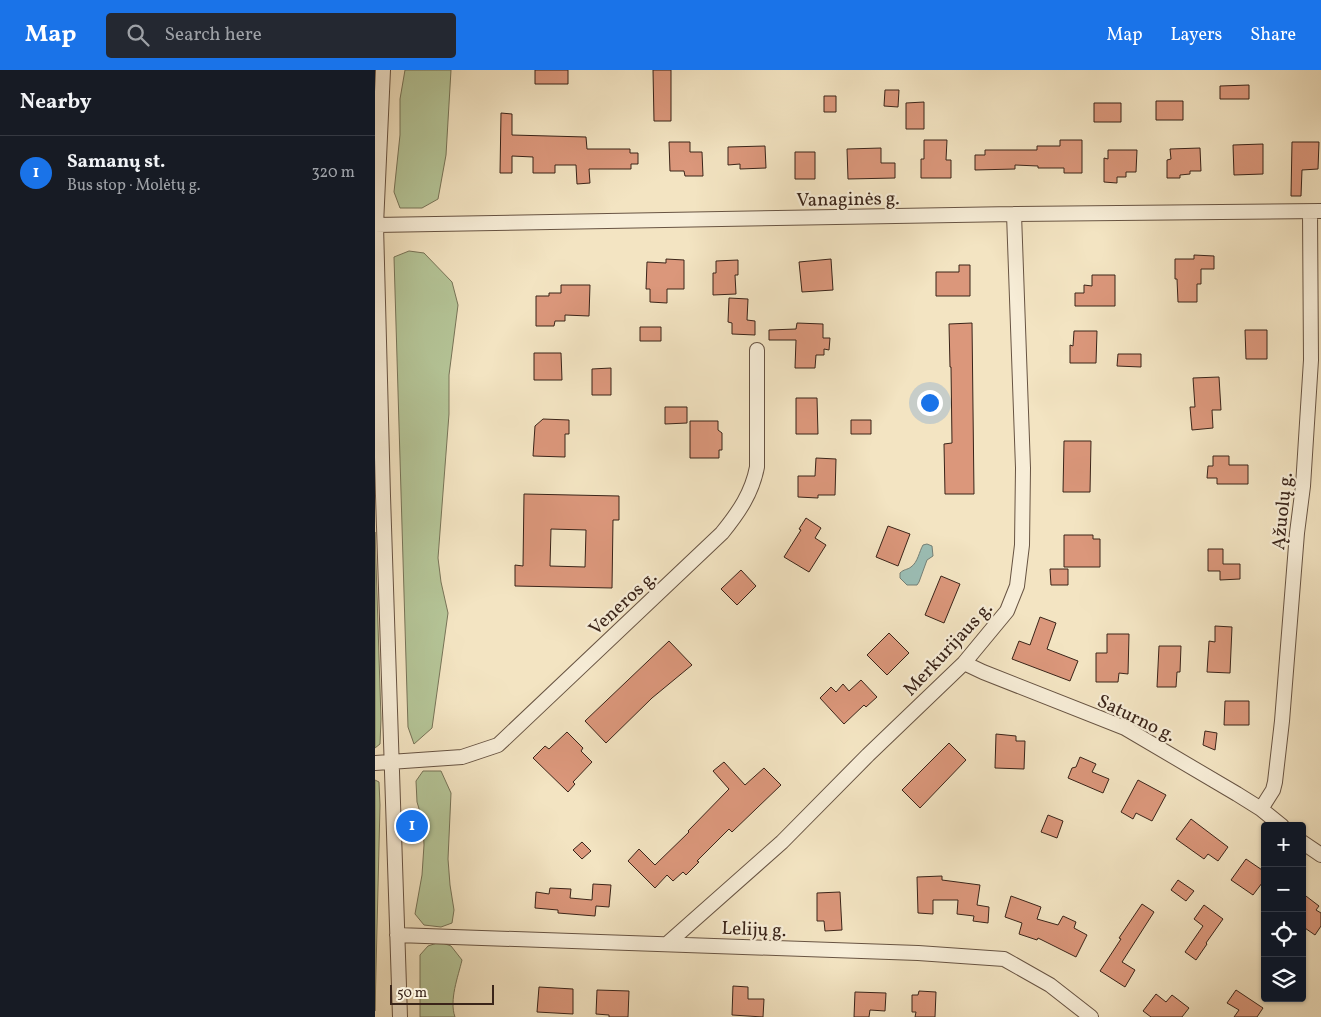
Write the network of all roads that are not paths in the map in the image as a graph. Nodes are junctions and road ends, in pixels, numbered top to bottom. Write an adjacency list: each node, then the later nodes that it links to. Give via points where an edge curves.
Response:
1 (383, 70): 4 (street)
2 (1315, 211): 3 (street, Vanaginės g.); 9 (street, Ąžuolų g., via 1303,486 1282,721 1275,782)
3 (1014, 214): 4 (street, Vanaginės g.); 6 (street, Merkurijaus g., via 1023,468 1019,572 1007,611)
4 (375, 225): 8 (street)
5 (757, 350): 8 (street, Veneros g., via 755,479 743,505 722,533 498,745 462,757)
6 (964, 663): 9 (street, Saturno g., via 1125,728); 14 (street, Merkurijaus g., via 782,842)
7 (375, 763): 8 (street, Veneros g.)
8 (393, 763): 13 (street)
9 (1261, 809): 10 (street, Saturno g.)
10 (1277, 822)
11 (1306, 845): 12 (street)
12 (1321, 855)
13 (397, 935): 14 (street, Lelijų g.); 15 (street)
14 (668, 943): 16 (street, Lelijų g., via 1004,958 1049,985)
15 (400, 1017)
16 (1091, 1017)

